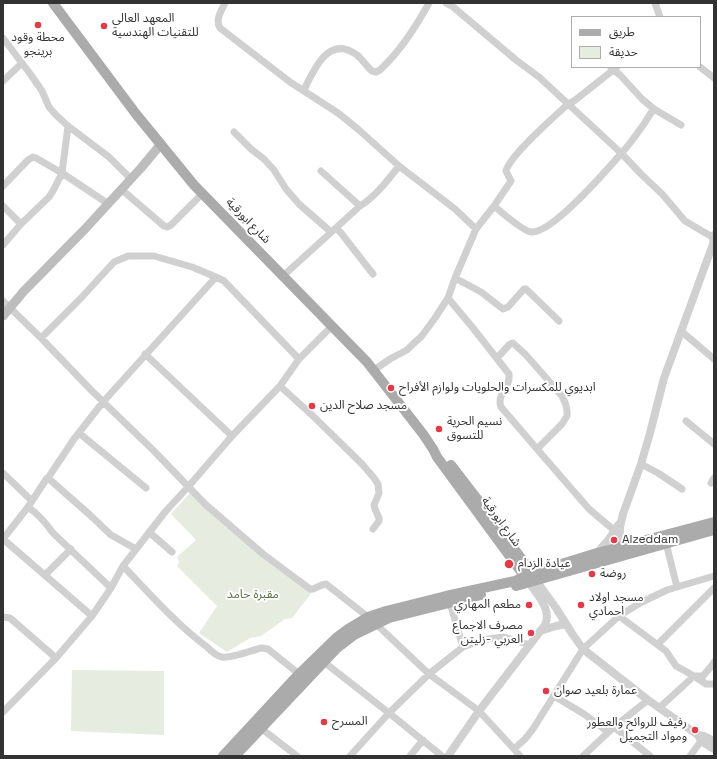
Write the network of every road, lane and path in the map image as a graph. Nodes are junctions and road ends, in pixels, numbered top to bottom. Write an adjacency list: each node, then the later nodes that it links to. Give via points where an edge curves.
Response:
1 (54, 3): 19 (main road, شارع ابورقية)
2 (225, 3): 13 (street, via 218,19 220,28)
3 (429, 3): 13 (street, via 405,43 380,70 372,71 357,55 336,48 318,64)
4 (446, 3): 14 (street, via 539,76)
5 (656, 3): 6 (street)
6 (660, 16)
7 (3, 38): 8 (street)
8 (22, 63): 12 (street); 17 (street, via 42,91 49,107)
9 (614, 68): 14 (street); 15 (street)
10 (701, 68): 11 (street)
11 (714, 78)
12 (3, 81)
13 (304, 90): 21 (street, via 338,113)
14 (568, 104): 20 (street); 31 (street, via 508,165 506,172 511,181)
15 (654, 109): 16 (street); 20 (street)
16 (681, 125)
17 (68, 126): 23 (street); 24 (street, via 109,157)
18 (234, 132): 33 (street, via 274,170 299,204)
19 (161, 144): 24 (main road); 27 (main road, شارع ابورقية)
20 (621, 153): 31 (street, via 566,212 534,232 524,229); 36 (street, via 685,221)
21 (399, 166): 30 (street, via 378,192); 34 (street, via 455,209)
22 (321, 171): 30 (street)
23 (62, 173): 25 (street, via 33,157); 28 (street); 32 (street, via 49,197)
24 (130, 178): 26 (main road)
25 (3, 186)
26 (121, 189): 27 (street, via 165,227 171,225); 28 (main road)
27 (202, 193): 39 (main road, شارع ابورقية)
28 (107, 204): 43 (main road, via 85,229)
29 (3, 206): 32 (street)
30 (360, 206): 33 (street)
31 (494, 206): 34 (street)
32 (21, 224): 37 (street)
33 (334, 230): 38 (street, via 341,233); 39 (street)
34 (476, 230): 41 (street)
35 (714, 235): 36 (street)
36 (713, 242): 47 (street)
37 (3, 245)
38 (373, 274)
39 (283, 276): 46 (main road, شارع ابورقية)
40 (216, 277): 48 (street, via 154,256 128,256 114,262); 49 (street); 52 (street, via 224,281)
41 (455, 278): 42 (street); 45 (street, via 481,292 503,309 526,289)
42 (448, 298): 51 (street); 53 (street, via 421,337 407,350)
43 (6, 304): 44 (main road); 48 (street)
44 (3, 316)
45 (560, 321)
46 (332, 326): 52 (street); 53 (main road, شارع ابورقية)
47 (681, 331): 50 (street); 61 (street, via 664,378)
48 (41, 338): 55 (street)
49 (145, 354): 55 (street); 58 (street)
50 (713, 355)
51 (497, 358): 60 (street, via 510,377 500,400 501,407); 60 (street, via 513,343 562,396 566,404 568,411 565,421)
52 (299, 359): 54 (street)
53 (374, 370): 85 (main road, شارع ابورقية, via 433,449 442,454 478,500)
54 (280, 386): 58 (street); 71 (street, via 362,464 378,484 379,493 374,505 380,521)
55 (102, 402): 57 (street); 64 (street)
56 (686, 421): 59 (street)
57 (79, 433): 63 (street); 65 (street)
58 (232, 436): 64 (street)
59 (714, 444)
60 (536, 449): 73 (street, via 589,509)
61 (641, 464): 66 (street); 69 (street)
62 (3, 473): 67 (street)
63 (48, 478): 67 (street); 77 (street, via 111,535)
64 (188, 487): 74 (street); 93 (street, via 272,561 312,589 326,584)
65 (146, 488)
66 (682, 489)
67 (32, 501): 68 (street)
68 (28, 507): 75 (street); 78 (street)
69 (621, 520): 73 (street); 79 (street)
70 (714, 522): 79 (main road)
71 (374, 529)
72 (714, 530): 76 (main road)
73 (615, 531): 81 (street)
74 (148, 532): 77 (street); 80 (street)
75 (3, 539): 83 (street)
76 (666, 543): 79 (main road); 86 (street)
77 (136, 548): 82 (street)
78 (71, 549): 83 (street); 87 (street)
79 (620, 551): 81 (main road); 85 (main road)
80 (172, 552)
81 (597, 553): 85 (main road)
82 (123, 566): 87 (street); 104 (street, via 195,639 217,655 229,657 266,648)
83 (45, 575): 90 (street)
84 (714, 576): 86 (street)
85 (530, 578): 89 (main road); 93 (main road, via 386,610); 95 (street, شارع ابورقية); 96 (street, شارع ابورقية, via 546,610 547,620)
86 (677, 587): 91 (street, via 640,603)
87 (111, 588): 90 (street)
88 (714, 588): 97 (street)
89 (450, 603): 94 (main road, via 389,618); 99 (street)
90 (92, 616): 101 (street)
91 (619, 616): 97 (street); 100 (street)
92 (3, 617): 101 (street, via 10,618)
93 (368, 617): 104 (main road, via 348,628)
94 (376, 624): 102 (main road, via 354,635); 105 (street)
95 (566, 624): 96 (street); 100 (street, شارع ابورقية)
96 (540, 631): 98 (street, شارع ابورقية)
97 (658, 644): 106 (street, via 676,666)
98 (530, 645): 99 (street, via 504,637 481,640); 111 (street, شارع ابورقية)
99 (463, 647): 105 (street)
100 (583, 649): 108 (street); 109 (street, شارع ابورقية)
101 (56, 658): 112 (street)
102 (324, 662): 113 (street); 114 (main road)
103 (714, 662): 106 (street, via 703,676)
104 (299, 674): 114 (main road)
105 (428, 674): 111 (street); 113 (street)
106 (694, 676): 107 (street, via 706,684); 110 (street)
107 (714, 684)
108 (554, 696): 116 (street); 120 (street, via 533,729)
109 (648, 700): 110 (street, شارع ابورقية); 115 (street)
110 (659, 708): 117 (street, شارع ابورقية)
111 (479, 711): 120 (street); 128 (street, شارع ابورقية)
112 (3, 712)
113 (390, 713): 118 (street); 125 (street)
114 (258, 726): 122 (main road); 123 (main road); 124 (street)
115 (614, 727): 116 (street); 131 (street)
116 (608, 732): 130 (street)
117 (701, 737): 119 (street); 121 (street); 132 (street)
118 (423, 740): 126 (street); 127 (street)
119 (714, 741)
120 (514, 749): 129 (street)
121 (714, 749)
122 (223, 756)
123 (235, 756)
124 (297, 756)
125 (350, 756)
126 (410, 756)
127 (442, 756)
128 (448, 756)
129 (520, 756)
130 (583, 756)
131 (650, 756)
132 (690, 756)

